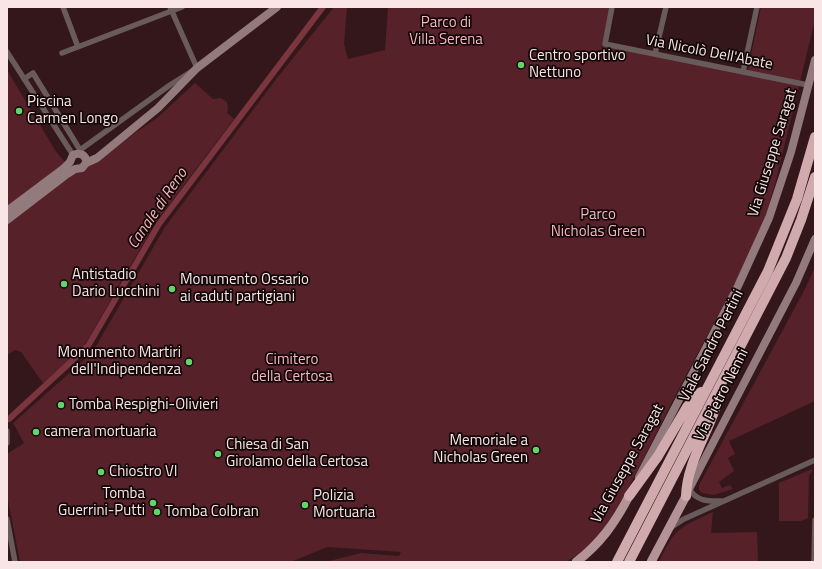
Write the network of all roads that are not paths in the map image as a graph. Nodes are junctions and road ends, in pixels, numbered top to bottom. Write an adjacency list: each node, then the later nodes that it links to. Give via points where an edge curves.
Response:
1 (63, 7): 8 (street)
2 (182, 7): 7 (street)
3 (612, 7): 11 (street, Via Nicolò Dell'Abate, via 605,44)
4 (666, 7): 11 (street)
5 (757, 7): 14 (street)
6 (276, 8): 13 (street)
7 (171, 9): 8 (street); 13 (street)
8 (78, 47): 10 (street)
9 (7, 52): 15 (street)
10 (62, 53)
11 (655, 54): 14 (street, Via Nicolò Dell'Abate)
12 (815, 60): 16 (street, Via Giuseppe Saragat)
13 (197, 68): 20 (street, via 170,85); 20 (street, via 158,108 127,134)
14 (743, 72): 16 (street, Via Nicolò Dell'Abate)
15 (24, 79): 17 (street, via 34,73); 18 (street)
16 (808, 85): 31 (street, Via Giuseppe Saragat, via 781,185 755,253)
17 (55, 108): 18 (street); 20 (street)
18 (46, 113): 20 (street)
19 (815, 137): 26 (highway, Viale Sandro Pertini, via 797,199 778,248)
20 (79, 159): 22 (street); 23 (street)
21 (815, 177): 25 (highway, Viale Sandro Pertini, via 786,258)
22 (7, 211)
23 (7, 220)
24 (815, 239): 30 (street, Via Pietro Nenni, via 796,283)
25 (723, 380): 30 (highway, via 712,420 686,479); 42 (highway, Viale Sandro Pertini)
26 (710, 382): 31 (highway, via 687,407 658,456); 41 (highway, Viale Sandro Pertini)
27 (7, 431): 28 (street)
28 (7, 442)
29 (815, 460): 32 (street)
30 (687, 492): 32 (street, via 701,500); 35 (main road, Via Pietro Nenni)
31 (629, 496): 40 (main road, Via Giuseppe Saragat, via 610,530 595,547)
32 (725, 501): 35 (street)
33 (7, 519): 37 (street)
34 (815, 520): 36 (street)
35 (668, 529): 43 (main road, Via Pietro Nenni)
36 (815, 541): 44 (street)
37 (14, 554): 38 (street); 39 (street)
38 (7, 557)
39 (15, 562)
40 (576, 562)
41 (617, 562)
42 (629, 562)
43 (651, 562)
44 (814, 562)

